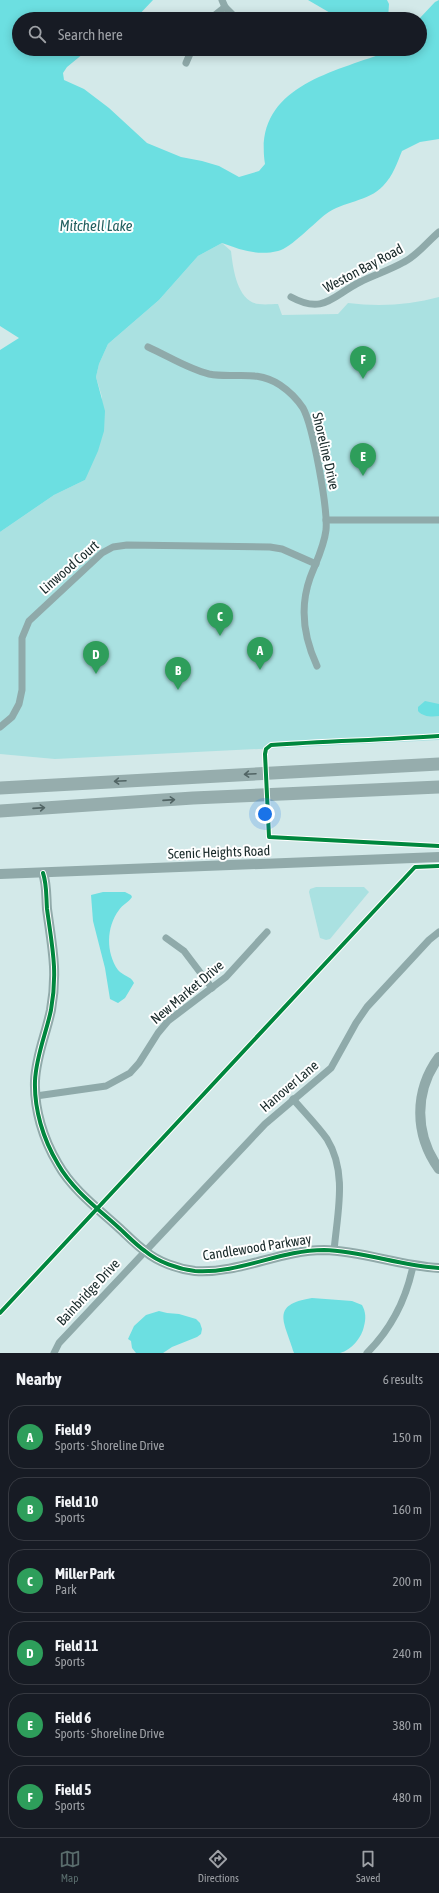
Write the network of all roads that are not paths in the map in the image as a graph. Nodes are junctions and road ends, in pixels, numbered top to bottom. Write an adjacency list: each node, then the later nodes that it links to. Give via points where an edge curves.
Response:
1 (223, 3): 2 (street); 3 (street)
2 (216, 12)
3 (231, 12)
4 (189, 56): 5 (street)
5 (186, 63)
6 (439, 232): 7 (street, Weston Bay Road, via 405,262 360,282 333,300 311,304)
7 (291, 297)
8 (148, 347): 9 (street, Shoreline Drive, via 207,373 262,377 293,395 304,409 308,420)
9 (326, 520): 10 (street); 11 (street, Shoreline Drive, via 322,547)
10 (439, 520)
11 (316, 564): 12 (street, Shoreline Drive, via 306,593 303,617 308,646); 13 (street, Linwood Court, via 270,547 126,545 108,549 29,622 22,638 22,690 19,704 12,717)
12 (317, 666)
13 (0, 727)
14 (439, 757): 16 (highway, via 331,764)
15 (439, 764): 16 (highway)
16 (289, 772): 18 (highway, one-way to 18)
17 (439, 787): 19 (highway)
18 (0, 788)
19 (292, 794): 20 (highway); 21 (highway, one-way to 19)
20 (439, 795)
21 (0, 811)
22 (439, 857): 23 (street, Scenic Heights Road)
23 (43, 873): 24 (street, Scenic Heights Road); 30 (street, Candlewood Parkway, via 46,881 55,972 50,1011 38,1055)
24 (0, 874)
25 (267, 932): 28 (street, New Market Drive, via 238,965)
26 (439, 932): 31 (street, Hanover Lane, via 367,1007 331,1068)
27 (166, 938): 28 (street, via 184,951)
28 (212, 988): 30 (street, New Market Drive, via 168,1021 139,1063 118,1080 92,1089)
29 (439, 1056): 32 (street, via 424,1084 420,1114 421,1130 426,1145)
30 (36, 1096): 33 (street, Candlewood Parkway, via 43,1132 58,1165 82,1194)
31 (293, 1099): 33 (street, Hanover Lane, via 265,1124); 34 (street, via 327,1140 338,1171 340,1193)
32 (439, 1169)
33 (144, 1251): 34 (street, Candlewood Parkway, via 178,1268 206,1271 304,1252); 37 (street, Bainbridge Drive, via 59,1343)
34 (334, 1251): 35 (street, Candlewood Parkway)
35 (413, 1266): 36 (street, Candlewood Parkway); 38 (street, via 397,1314)
36 (439, 1268)
37 (54, 1353)
38 (367, 1353)

